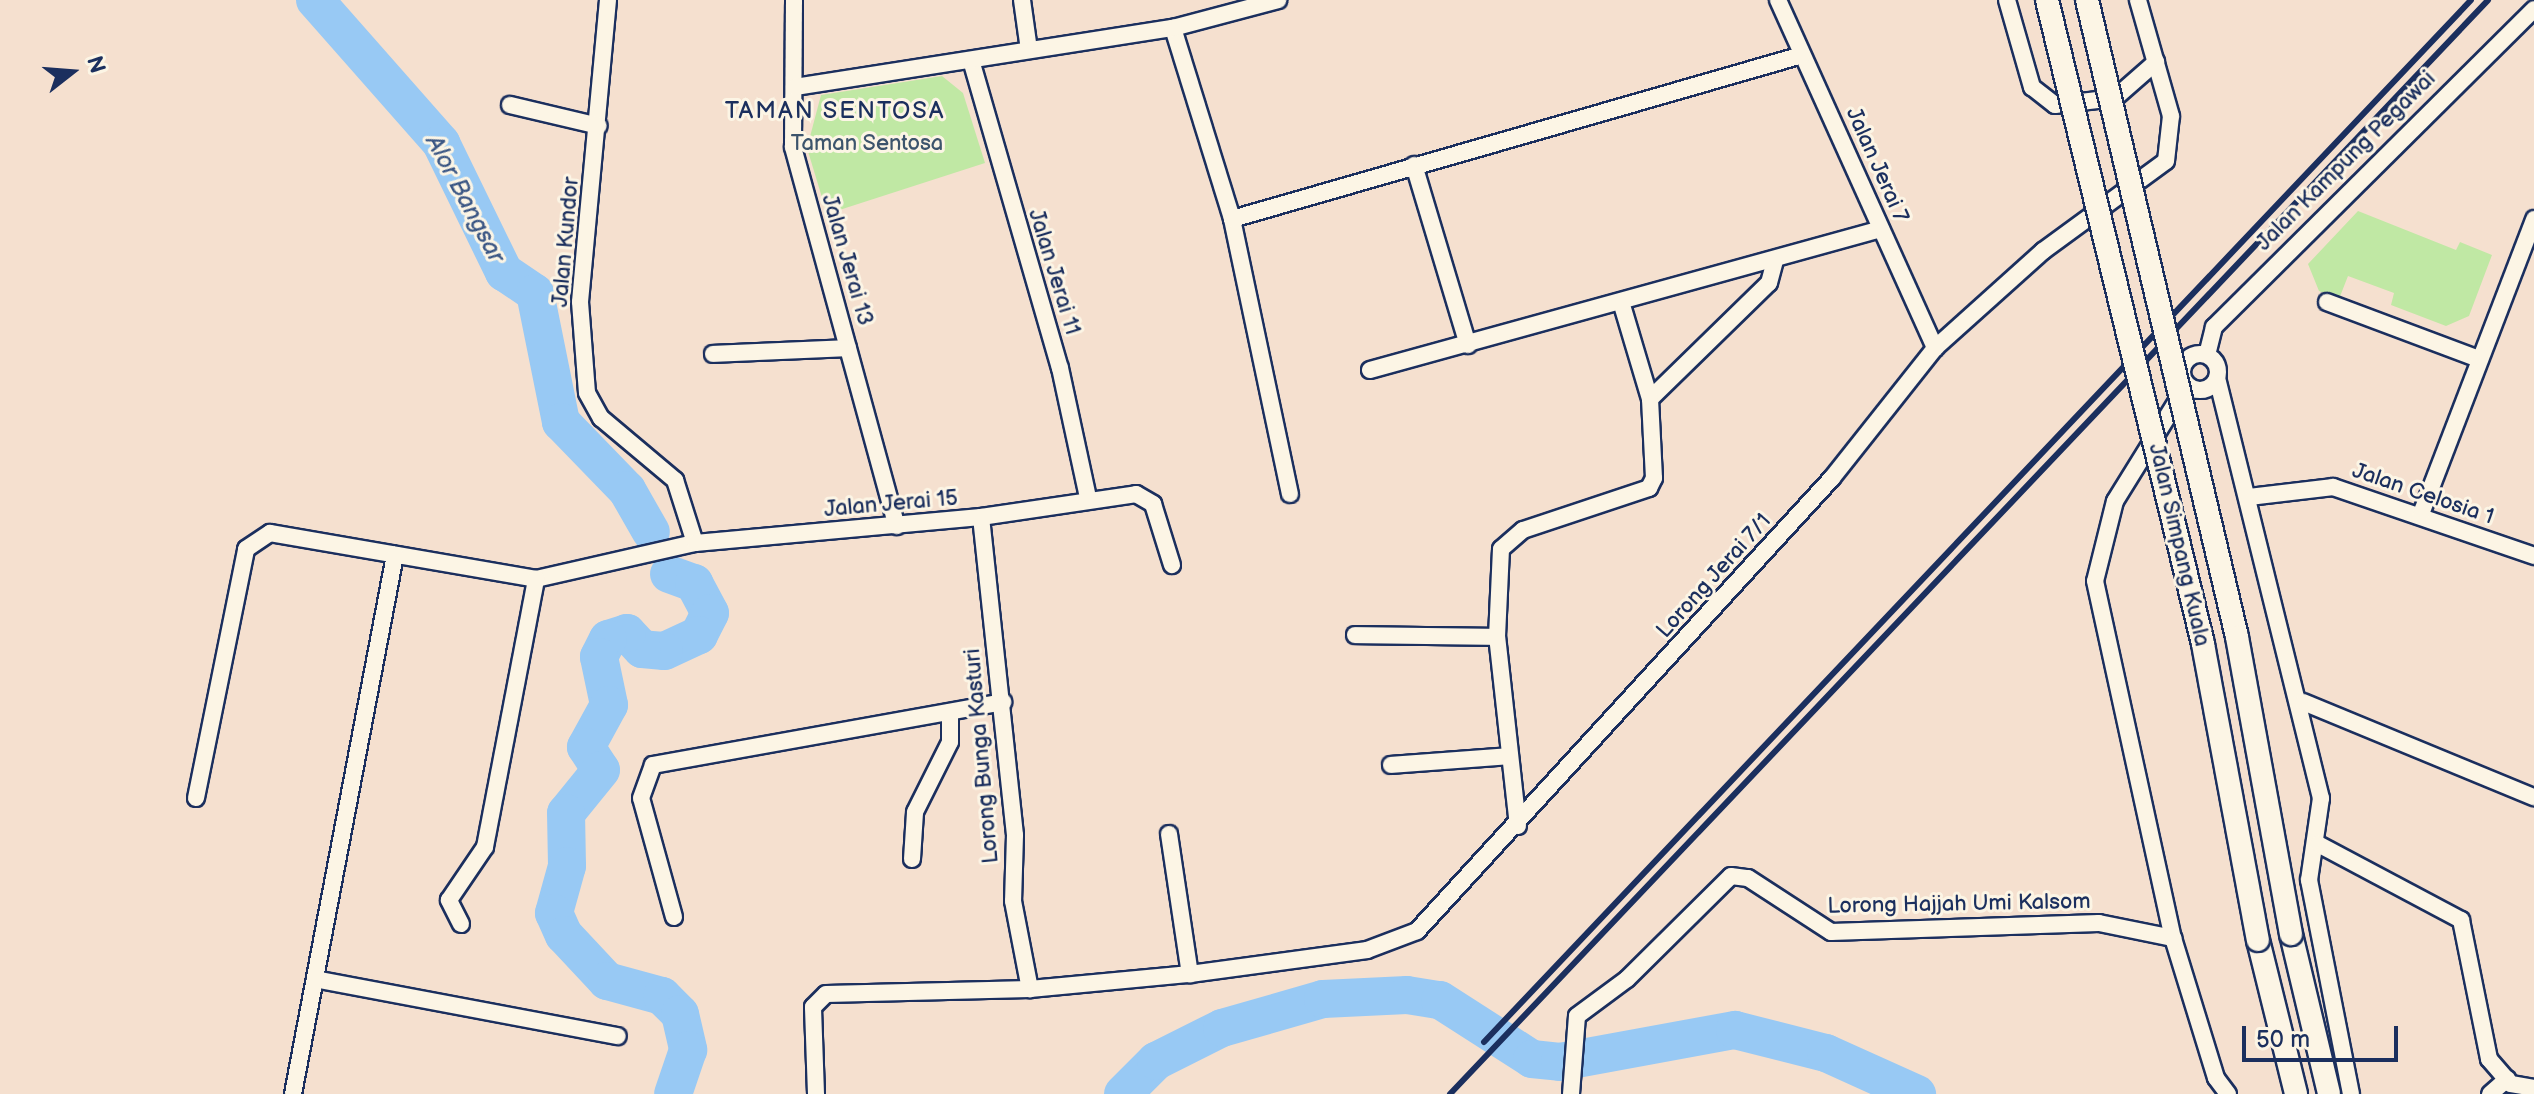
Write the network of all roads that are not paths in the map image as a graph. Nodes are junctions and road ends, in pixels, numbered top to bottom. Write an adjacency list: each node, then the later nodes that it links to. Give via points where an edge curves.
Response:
1 (608, 0): 18 (street, Jalan Kundor)
2 (794, 0): 16 (street, Jalan Jerai 13)
3 (1022, 0): 12 (street)
4 (1278, 0): 11 (street)
5 (1778, 0): 13 (street, Jalan Jerai 7)
6 (2007, 0): 15 (street, via 2032,87 2055,105 2088,107 2115,98)
7 (2047, 0): 73 (main road, Jalan Simpang Kuala, bridge, via 2203,644 2258,940)
8 (2087, 0): 74 (main road, Jalan Simpang Kuala, bridge, via 2237,637 2291,934)
9 (2138, 0): 15 (street, Lorong Jerai 7/1)
10 (2534, 9): 30 (street, Jalan Kampung Pegawai, via 2214,327)
11 (1173, 28): 12 (street); 20 (street)
12 (1029, 50): 14 (street)
13 (1802, 55): 19 (street); 22 (street, Jalan Jerai 7)
14 (971, 60): 16 (street); 38 (street, Jalan Jerai 11, via 1060,368)
15 (2156, 62): 28 (street, Lorong Jerai 7/1, via 2173,135 2166,161 2043,251)
16 (795, 87): 27 (street, Jalan Jerai 13, via 793,147)
17 (510, 105): 18 (street)
18 (599, 126): 42 (street, Jalan Kundor, via 580,302 587,393 601,418 675,480)
19 (1414, 165): 20 (street); 26 (street)
20 (1232, 219): 36 (street)
21 (2534, 219): 31 (street)
22 (1881, 229): 23 (street); 28 (street, Jalan Jerai 7)
23 (1775, 261): 25 (street); 35 (street, via 1769,283)
24 (2327, 302): 31 (street)
25 (1622, 305): 26 (street); 35 (street)
26 (1468, 345): 32 (street)
27 (848, 348): 29 (street); 41 (street, Jalan Jerai 13)
28 (1935, 348): 56 (street, Lorong Jerai 7/1, via 1832,478)
29 (713, 354)
30 (2207, 355): 33 (street); 34 (street, Jalan Kampung Pegawai, via 2183,365)
31 (2479, 359): 39 (street)
32 (1370, 370)
33 (2217, 378): 34 (street, via 2207,388); 37 (street)
34 (2187, 385): 62 (street, via 2115,501 2095,581)
35 (1650, 399): 48 (street, via 1656,467 1649,488 1523,530 1501,549)
36 (1290, 494)
37 (2249, 497): 39 (street, Jalan Celosia 1, via 2333,487); 50 (street)
38 (1088, 498): 40 (street, Jalan Jerai 15); 45 (street, Jalan Jerai 15, via 1145,496 1159,516)
39 (2421, 514): 44 (street, Jalan Celosia 1)
40 (981, 517): 41 (street, Jalan Jerai 15); 49 (street, Lorong Bunga Kasturi)
41 (897, 526): 42 (street, Jalan Jerai 15)
42 (695, 543): 46 (street, Jalan Jerai 15)
43 (395, 555): 46 (street); 55 (street, via 270,533 251,541); 64 (street)
44 (2534, 556)
45 (1172, 565)
46 (536, 579): 61 (street, via 485,847 449,900)
47 (1355, 635): 48 (street)
48 (1497, 637): 52 (street)
49 (1003, 702): 51 (street); 65 (street, Lorong Bunga Kasturi, via 1013,901)
50 (2303, 702): 54 (street, via 2380,728); 58 (street, via 2321,798)
51 (950, 712): 59 (street, via 950,742 915,812); 60 (street, via 653,765 641,798)
52 (1510, 756): 53 (street); 56 (street)
53 (1391, 765)
54 (2534, 797)
55 (196, 798)
56 (1518, 826): 63 (street, Lorong Jerai 7/1, via 1449,905 1397,944)
57 (1169, 834): 63 (street)
58 (2318, 844): 67 (street, via 2461,920 2489,1059); 75 (street, via 2311,894)
59 (912, 859)
60 (674, 917)
61 (461, 924)
62 (2173, 938): 71 (street, Lorong Hajjah Umi Kalsom, via 2099,923 1831,932 1739,875 1723,880 1576,1024); 72 (street, via 2216,1078)
63 (1190, 974): 65 (street, Lorong Jerai 7/1)
64 (315, 979): 66 (street); 69 (street)
65 (1030, 989): 70 (street, Lorong Jerai 7/1, via 826,994 813,1007)
66 (618, 1036)
67 (2507, 1079): 68 (street); 76 (street)
68 (2534, 1088)
69 (293, 1094)
70 (816, 1094)
71 (1571, 1094)
72 (2228, 1094)
73 (2296, 1094)
74 (2329, 1094)
75 (2351, 1094)
76 (2490, 1094)

